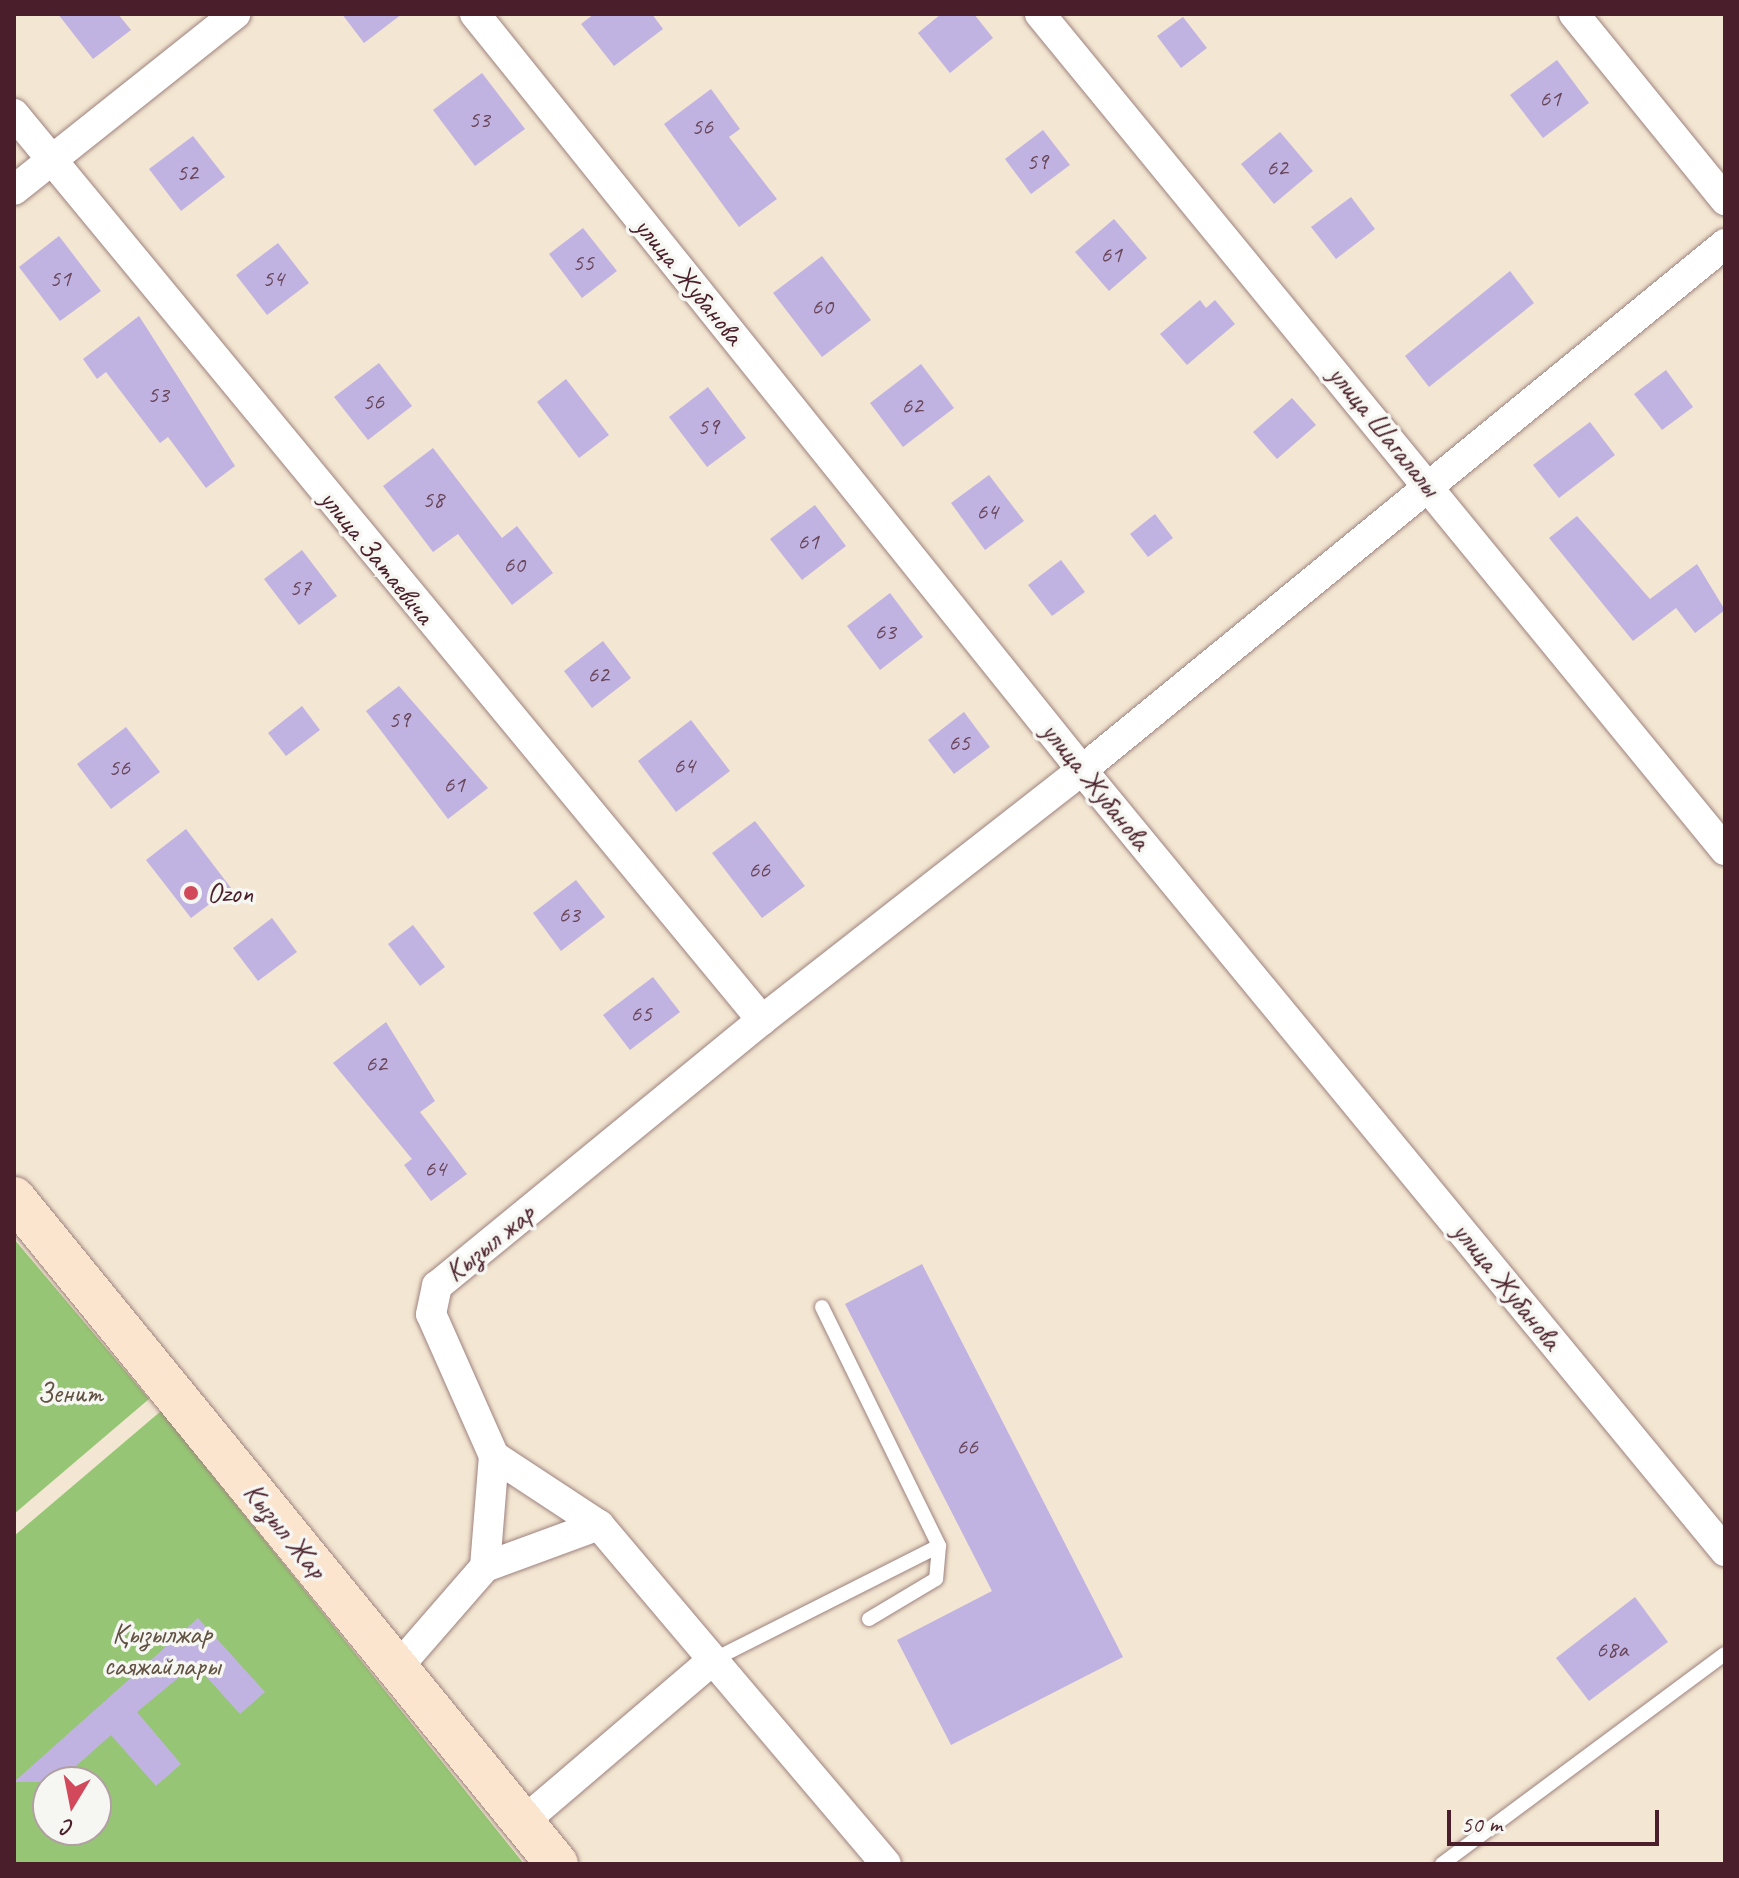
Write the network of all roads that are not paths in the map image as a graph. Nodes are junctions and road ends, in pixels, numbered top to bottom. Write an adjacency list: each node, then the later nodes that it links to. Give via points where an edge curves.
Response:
1 (235, 14): 6 (street)
2 (475, 14): 11 (street, улица Жубанова)
3 (1040, 14): 10 (street, улица Шагалалы)
4 (1574, 14): 8 (street)
5 (14, 114): 6 (street, улица Затаевича)
6 (51, 161): 7 (street); 13 (street, улица Затаевича)
7 (14, 190)
8 (1725, 200)
9 (1725, 244): 10 (street, Кызыл жар)
10 (1430, 487): 11 (street, Кызыл жар); 12 (street, улица Шагалалы)
11 (1082, 770): 13 (street, Кызыл жар); 19 (street, улица Жубанова)
12 (1725, 850)
13 (752, 1010): 16 (street, Кызыл жар, via 437,1286 431,1314)
14 (14, 1198): 24 (main road, Кызыл Жар)
15 (822, 1307): 18 (lane)
16 (494, 1456): 17 (street); 20 (street, Кызыл жар)
17 (599, 1525): 20 (street); 23 (street)
18 (939, 1546): 21 (lane, via 936,1579); 23 (lane)
19 (1725, 1551)
20 (485, 1567): 24 (street)
21 (869, 1619)
22 (1725, 1654): 28 (lane)
23 (713, 1660): 25 (street); 27 (street)
24 (398, 1667): 25 (main road, Кызыл Жар)
25 (523, 1822): 26 (main road, Кызыл Жар)
26 (557, 1864)
27 (886, 1864)
28 (1442, 1864)

